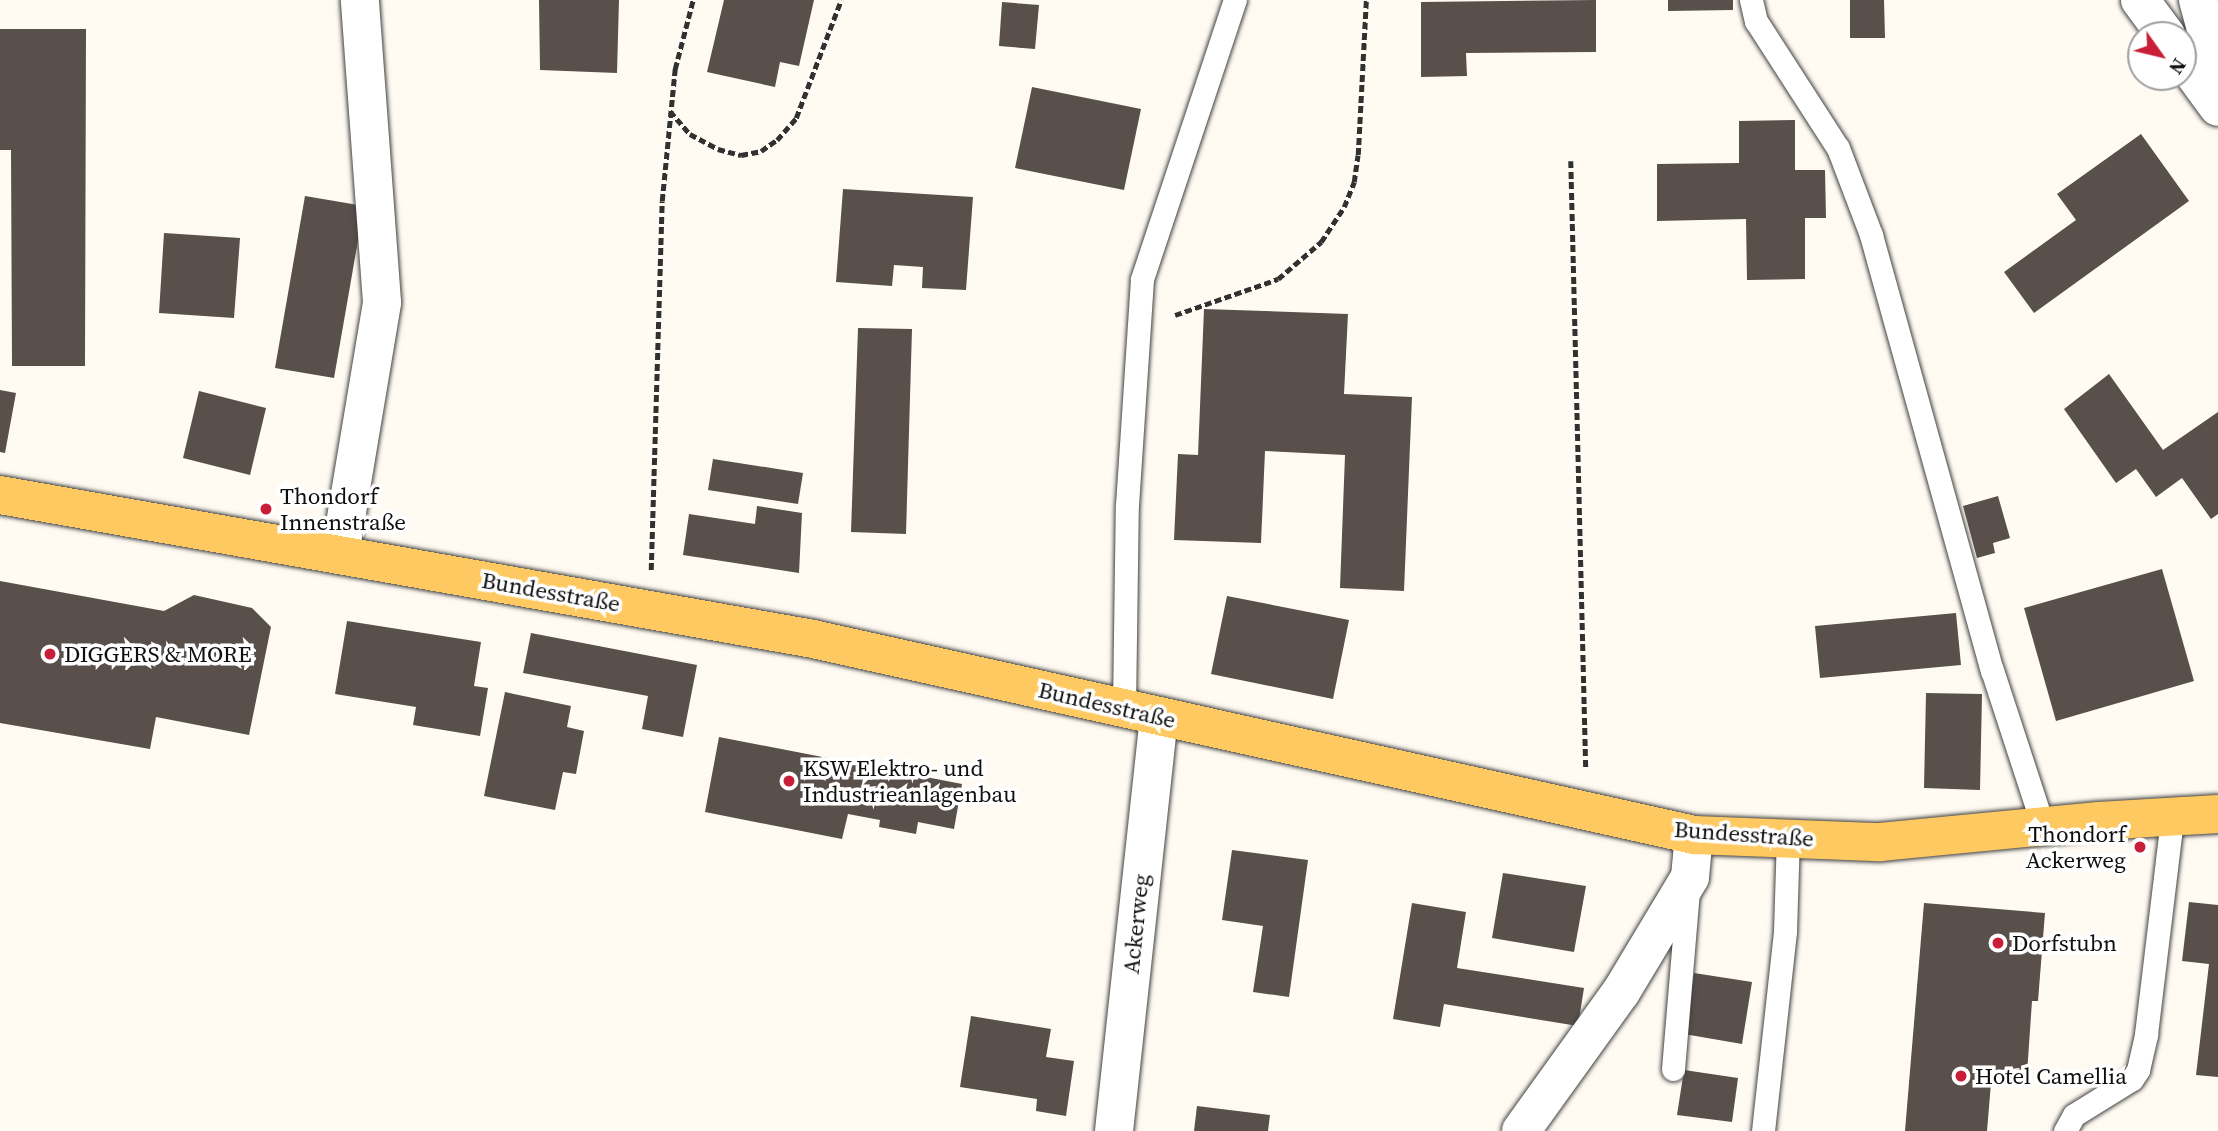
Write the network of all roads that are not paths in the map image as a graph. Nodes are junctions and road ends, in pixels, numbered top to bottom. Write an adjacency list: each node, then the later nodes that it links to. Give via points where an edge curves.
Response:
1 (360, 0): 11 (street, via 382,302)
2 (1235, 0): 12 (lane, via 1142,279 1127,505)
3 (1751, 0): 15 (lane, via 1756,21 1838,148 1871,235 1992,670)
4 (2140, 0): 6 (street)
5 (2198, 0): 7 (street)
6 (2156, 21)
7 (2218, 73)
8 (2197, 78): 9 (street)
9 (2218, 107)
10 (0, 495): 11 (main road, Bundesstraße)
11 (340, 554): 12 (main road, Bundesstraße, via 813,639)
12 (1141, 713): 16 (main road, Bundesstraße); 20 (street, Ackerweg)
13 (2218, 814): 14 (main road, Bundesstraße)
14 (2172, 818): 15 (main road, Bundesstraße); 23 (lane, via 2138,1070 2132,1079 2074,1115)
15 (2043, 826): 17 (main road, Bundesstraße, via 1880,842)
16 (1694, 835): 17 (main road, Bundesstraße); 18 (street)
17 (1788, 837): 22 (lane, via 1785,931)
18 (1689, 877): 19 (lane); 21 (street, via 1621,992)
19 (1672, 1069)
20 (1114, 1131)
21 (1521, 1131)
22 (1763, 1131)
23 (2065, 1131)

